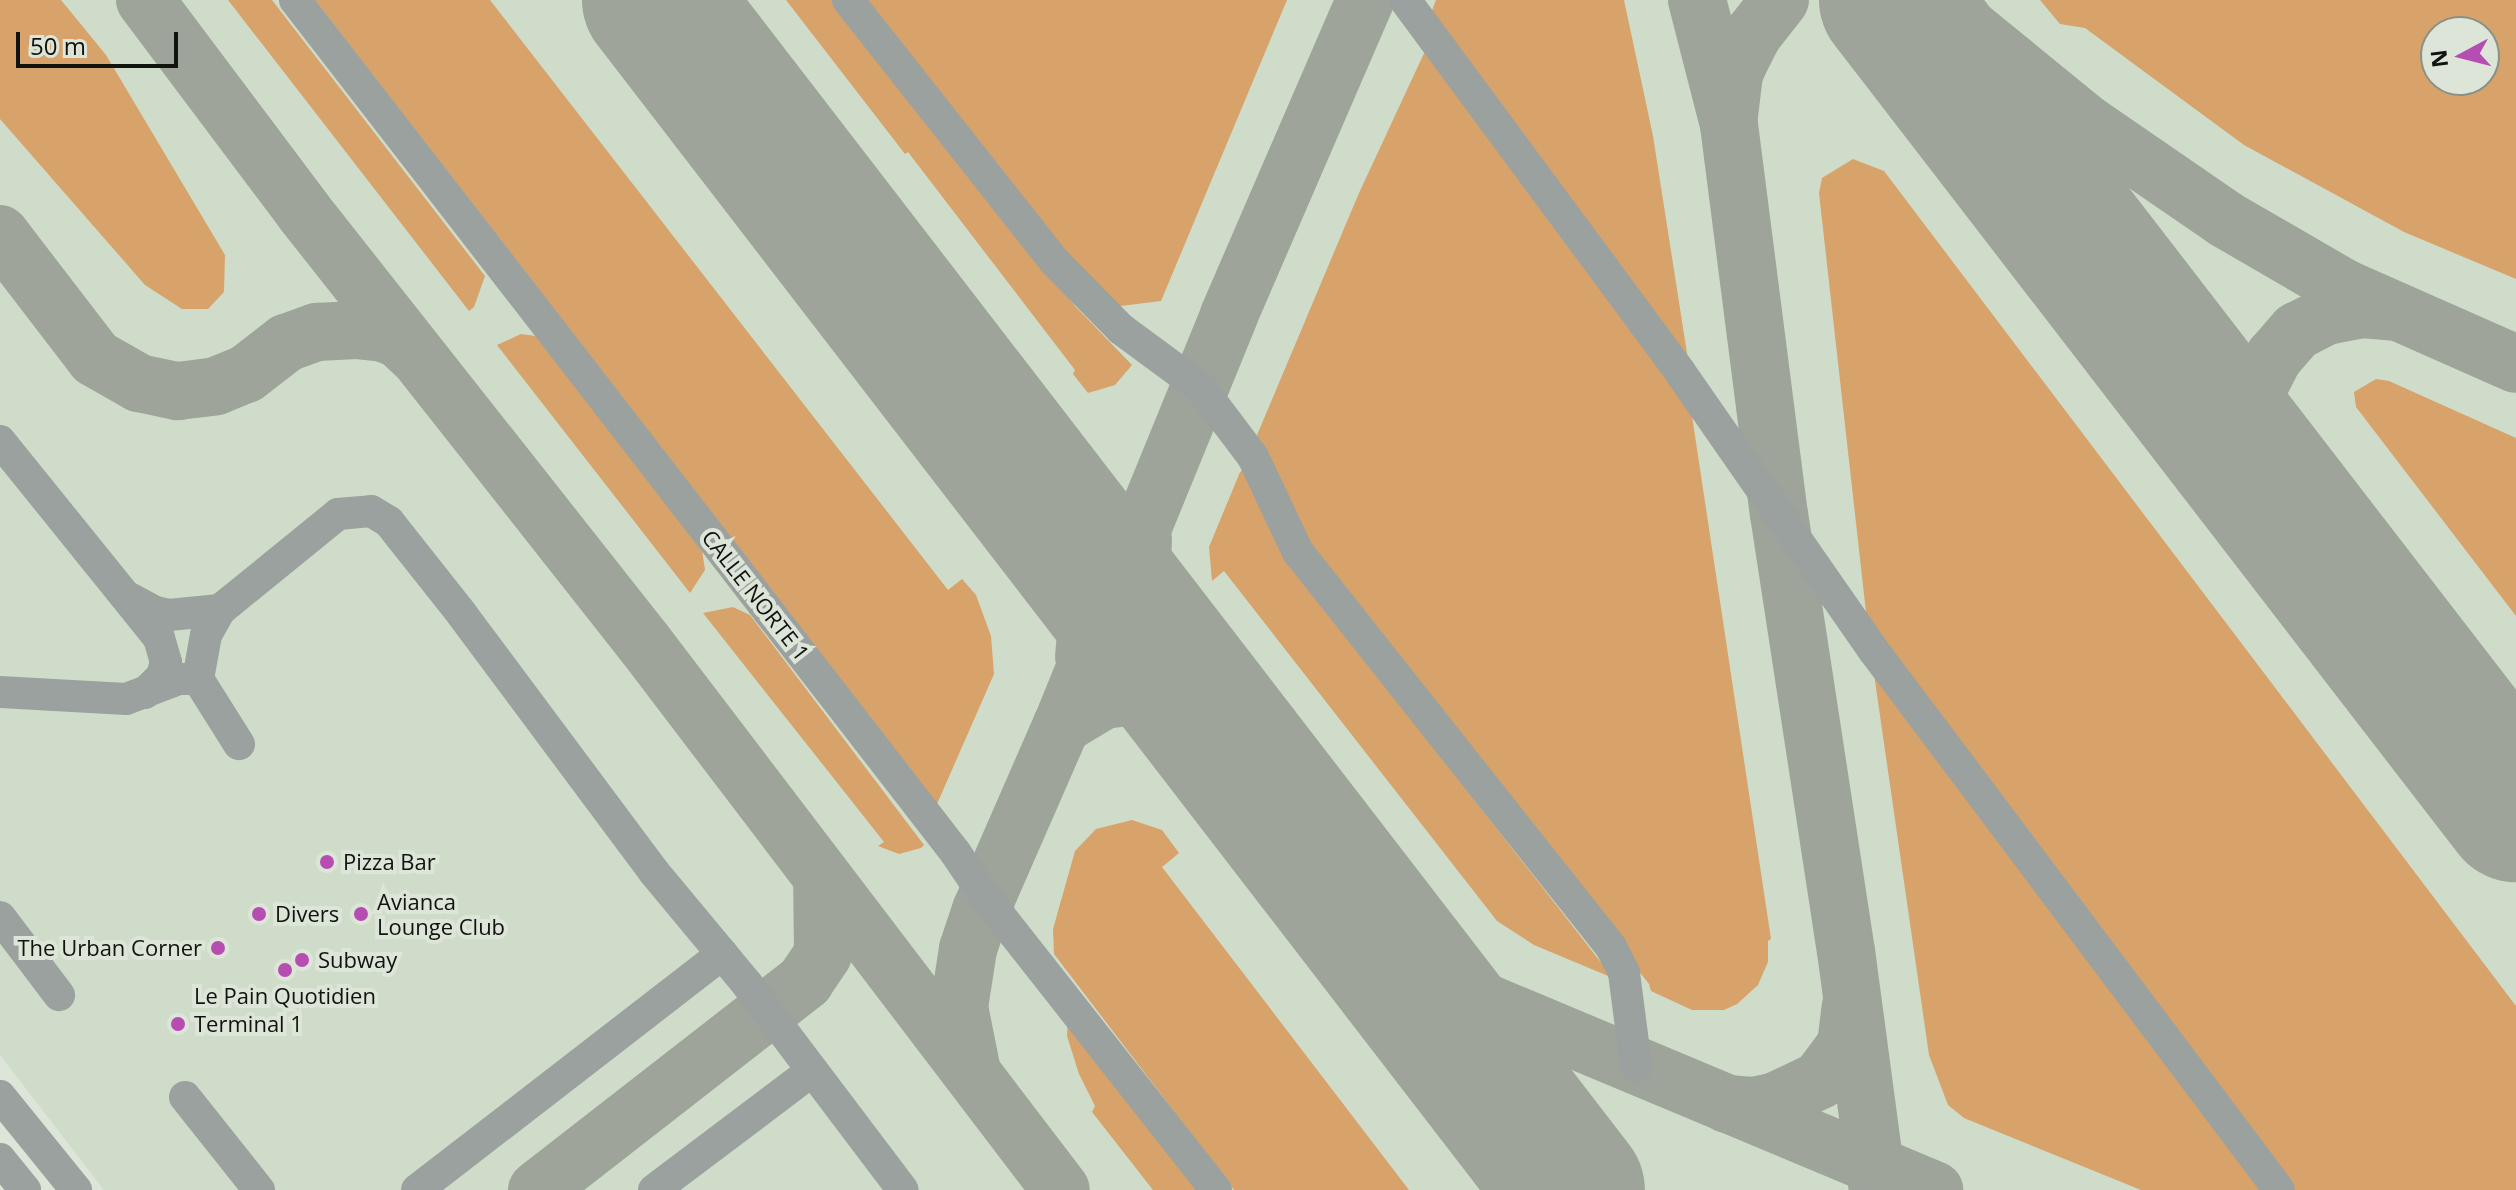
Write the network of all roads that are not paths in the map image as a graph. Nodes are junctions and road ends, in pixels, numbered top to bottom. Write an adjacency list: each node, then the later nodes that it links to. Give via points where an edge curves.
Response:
1 (295, 0): 25 (street, CALLE NORTE 1)
2 (848, 0): 14 (street, via 1055,262 1121,329 1201,388 1253,457 1298,552 1611,947 1624,973)
3 (1405, 0): 26 (street, via 1680,372 1874,651)
4 (0, 441): 5 (street)
5 (126, 596): 6 (street, via 169,615); 9 (street, via 159,638 166,662 162,676)
6 (220, 610): 7 (street, via 206,635); 12 (street, via 338,514 371,511 389,522 538,742 643,879)
7 (198, 679): 9 (street, via 179,679); 10 (street)
8 (0, 692): 9 (street, via 126,699)
9 (145, 693)
10 (239, 744)
11 (0, 917): 13 (street)
12 (722, 954): 15 (street); 22 (street)
13 (59, 995)
14 (1636, 1066)
15 (812, 1071): 23 (street); 24 (street)
16 (0, 1096): 20 (street)
17 (185, 1097): 21 (street)
18 (0, 1159): 19 (street)
19 (25, 1190)
20 (76, 1190)
21 (259, 1190)
22 (417, 1190)
23 (654, 1190)
24 (903, 1190)
25 (1216, 1190)
26 (2279, 1190)

